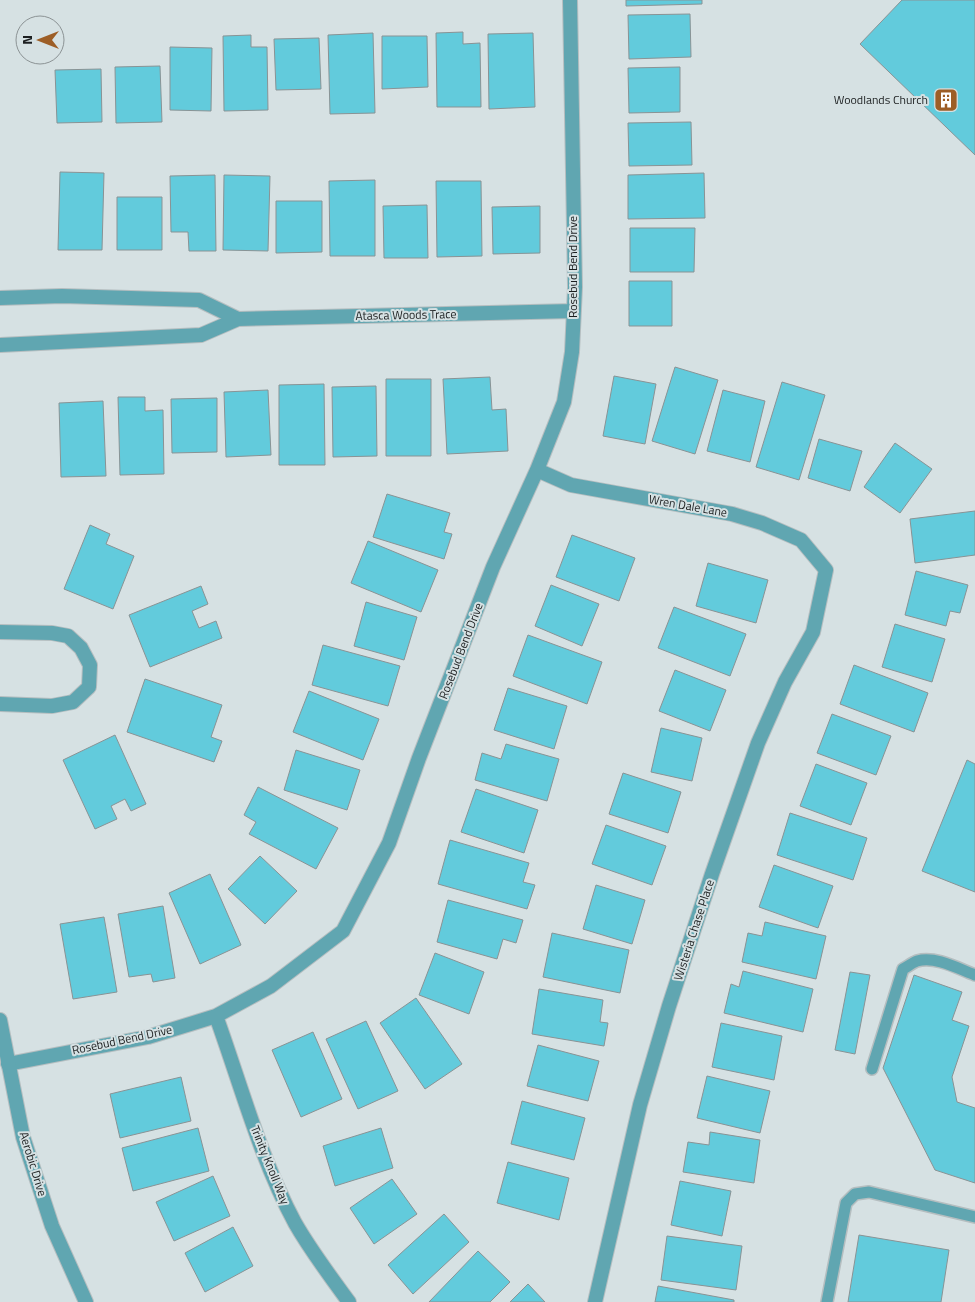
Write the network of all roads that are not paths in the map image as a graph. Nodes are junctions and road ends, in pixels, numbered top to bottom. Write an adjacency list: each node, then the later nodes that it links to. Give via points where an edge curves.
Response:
1 (570, 0): 3 (street, Rosebud Bend Drive)
2 (0, 298): 4 (street, Atasca Woods Trace, via 62,296 199,300)
3 (574, 312): 4 (street, Atasca Woods Trace); 6 (street, Rosebud Bend Drive, via 564,402)
4 (238, 319): 5 (street, Atasca Woods Trace, via 201,335)
5 (0, 345)
6 (537, 470): 7 (street, Wren Dale Lane, via 571,485 732,514 762,523 801,540); 11 (street, Rosebud Bend Drive, via 493,567 389,843 343,931 271,986)
7 (826, 570): 18 (street, Wisteria Chase Place, via 813,632 785,682 758,743 672,998 640,1105)
8 (0, 632): 9 (street, via 52,632 68,636 81,648 90,665 88,687 74,702 52,706)
9 (0, 704)
10 (975, 975): 14 (lane, via 926,960 903,969)
11 (216, 1016): 13 (street, Rosebud Bend Drive, via 148,1037); 17 (street, Trinity Knoll Way, via 279,1190 318,1260)
12 (0, 1020): 13 (street, Aerobic Drive)
13 (8, 1064): 16 (street, Aerobic Drive, via 23,1138 52,1226)
14 (872, 1069)
15 (975, 1216): 19 (lane, via 869,1192 855,1194 846,1203)
16 (86, 1302)
17 (349, 1302)
18 (595, 1302)
19 (827, 1302)

